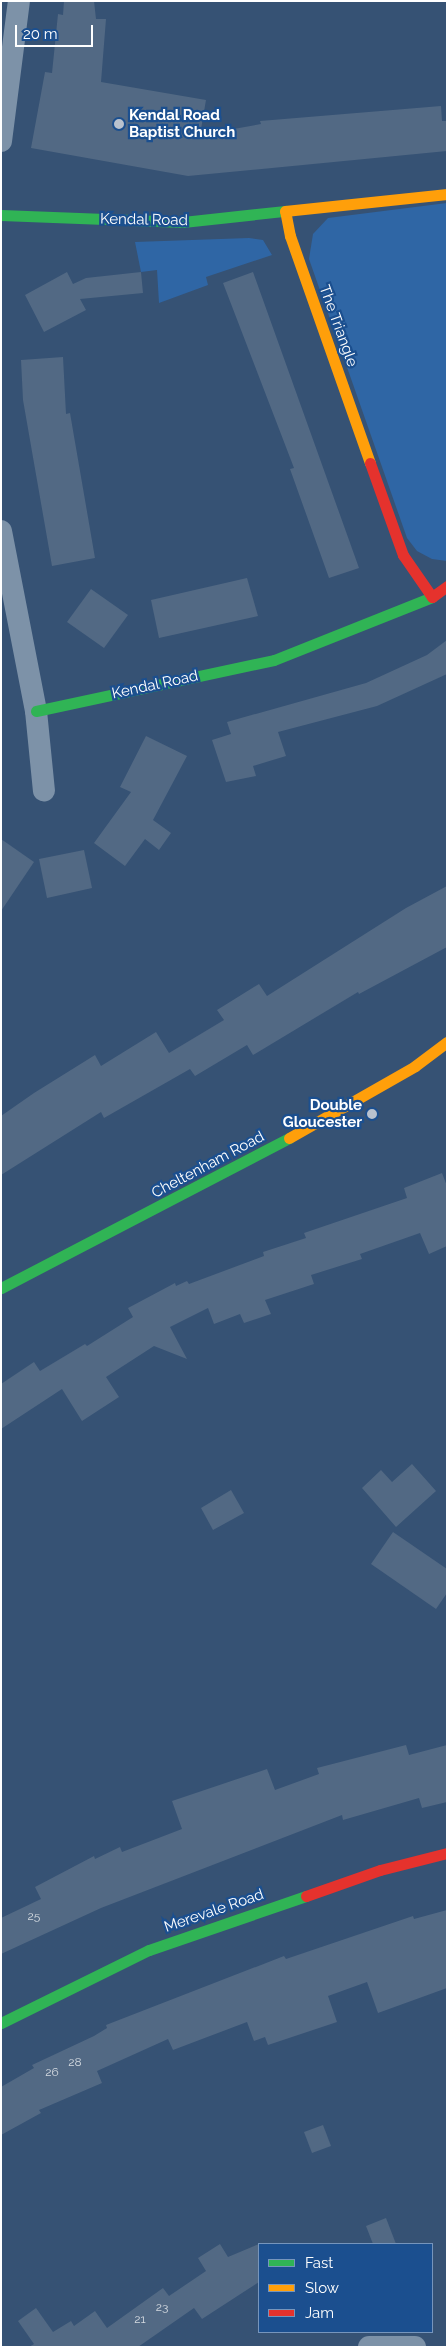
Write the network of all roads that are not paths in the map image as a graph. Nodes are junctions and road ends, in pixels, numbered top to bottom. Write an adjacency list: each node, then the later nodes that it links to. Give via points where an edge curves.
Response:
1 (19, 1): 2 (street)
2 (1, 140)
3 (447, 194): 4 (street)
4 (285, 210): 5 (street, Kendal Road, via 183,222); 8 (street, The Triangle, via 290,236 403,555)
5 (1, 215)
6 (1, 531): 9 (street)
7 (447, 586): 8 (street)
8 (432, 597): 9 (street, Kendal Road, via 274,660)
9 (36, 711): 10 (street)
10 (44, 791)
11 (447, 1042): 12 (street, Cheltenham Road, via 414,1066 258,1157)
12 (1, 1288)
13 (447, 1853): 14 (street, Merevale Road, via 380,1870 149,1950)
14 (1, 2023)
15 (370, 2347): 16 (street)
16 (415, 2347)

